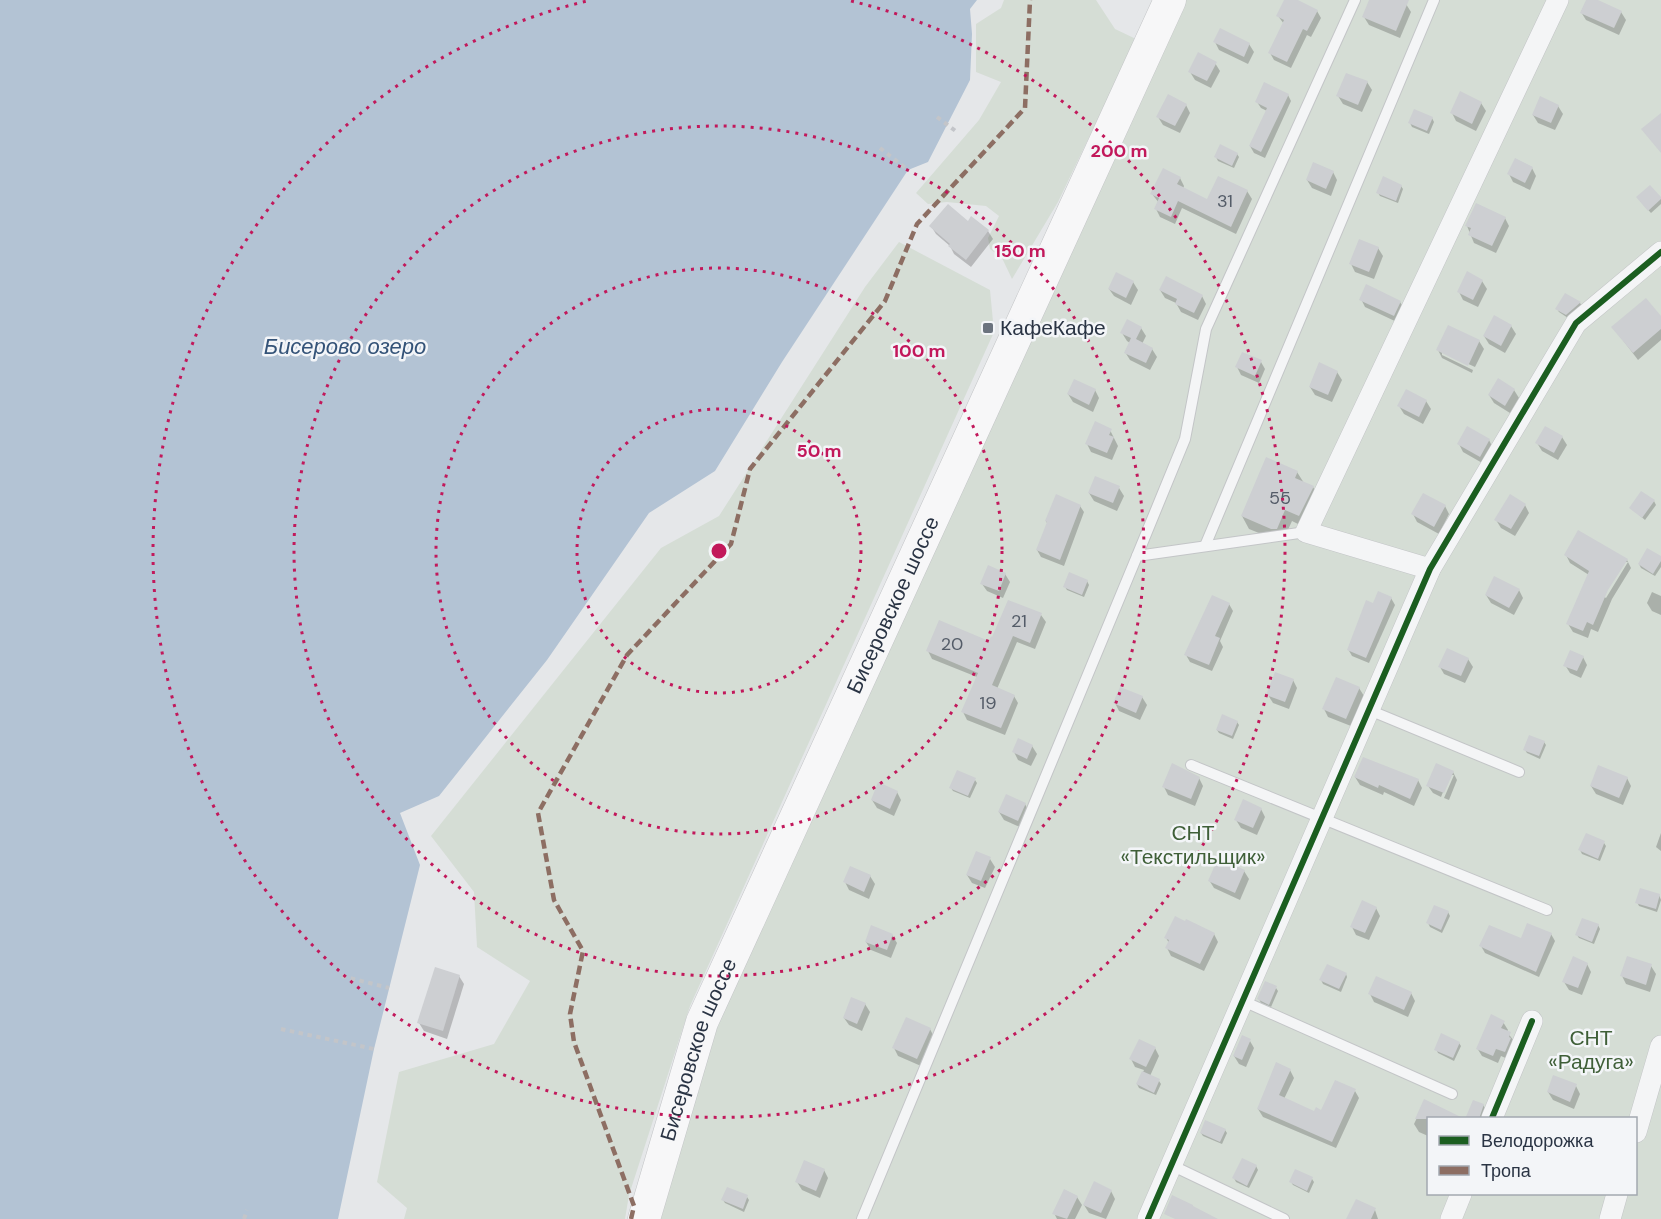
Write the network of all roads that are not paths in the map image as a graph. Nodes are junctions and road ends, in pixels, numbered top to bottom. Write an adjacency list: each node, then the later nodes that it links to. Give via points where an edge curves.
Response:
1 (1170, 0): 24 (main road, Бисеровское шоссе, via 702,1022)
2 (1355, 0): 8 (lane, via 1206,329 1185,439)
3 (1434, 0): 7 (lane)
4 (1558, 0): 6 (street)
5 (1661, 252): 9 (street, via 1576,323)
6 (1306, 532): 7 (lane); 9 (street)
7 (1205, 546): 8 (lane)
8 (1137, 556): 25 (lane)
9 (1430, 569): 10 (street)
10 (1369, 710): 12 (lane); 13 (street)
11 (1191, 765): 13 (lane)
12 (1519, 772)
13 (1322, 818): 14 (lane); 15 (street)
14 (1547, 910)
15 (1243, 1001): 18 (lane); 21 (street)
16 (1532, 1021): 19 (street)
17 (1661, 1046): 20 (street)
18 (1452, 1094)
19 (1493, 1117)
20 (1637, 1125)
21 (1171, 1166): 26 (street); 27 (lane)
22 (1461, 1195): 28 (street)
23 (1617, 1195): 29 (street)
24 (644, 1219)
25 (862, 1219)
26 (1148, 1219)
27 (1284, 1219)
28 (1451, 1219)
29 (1610, 1219)

